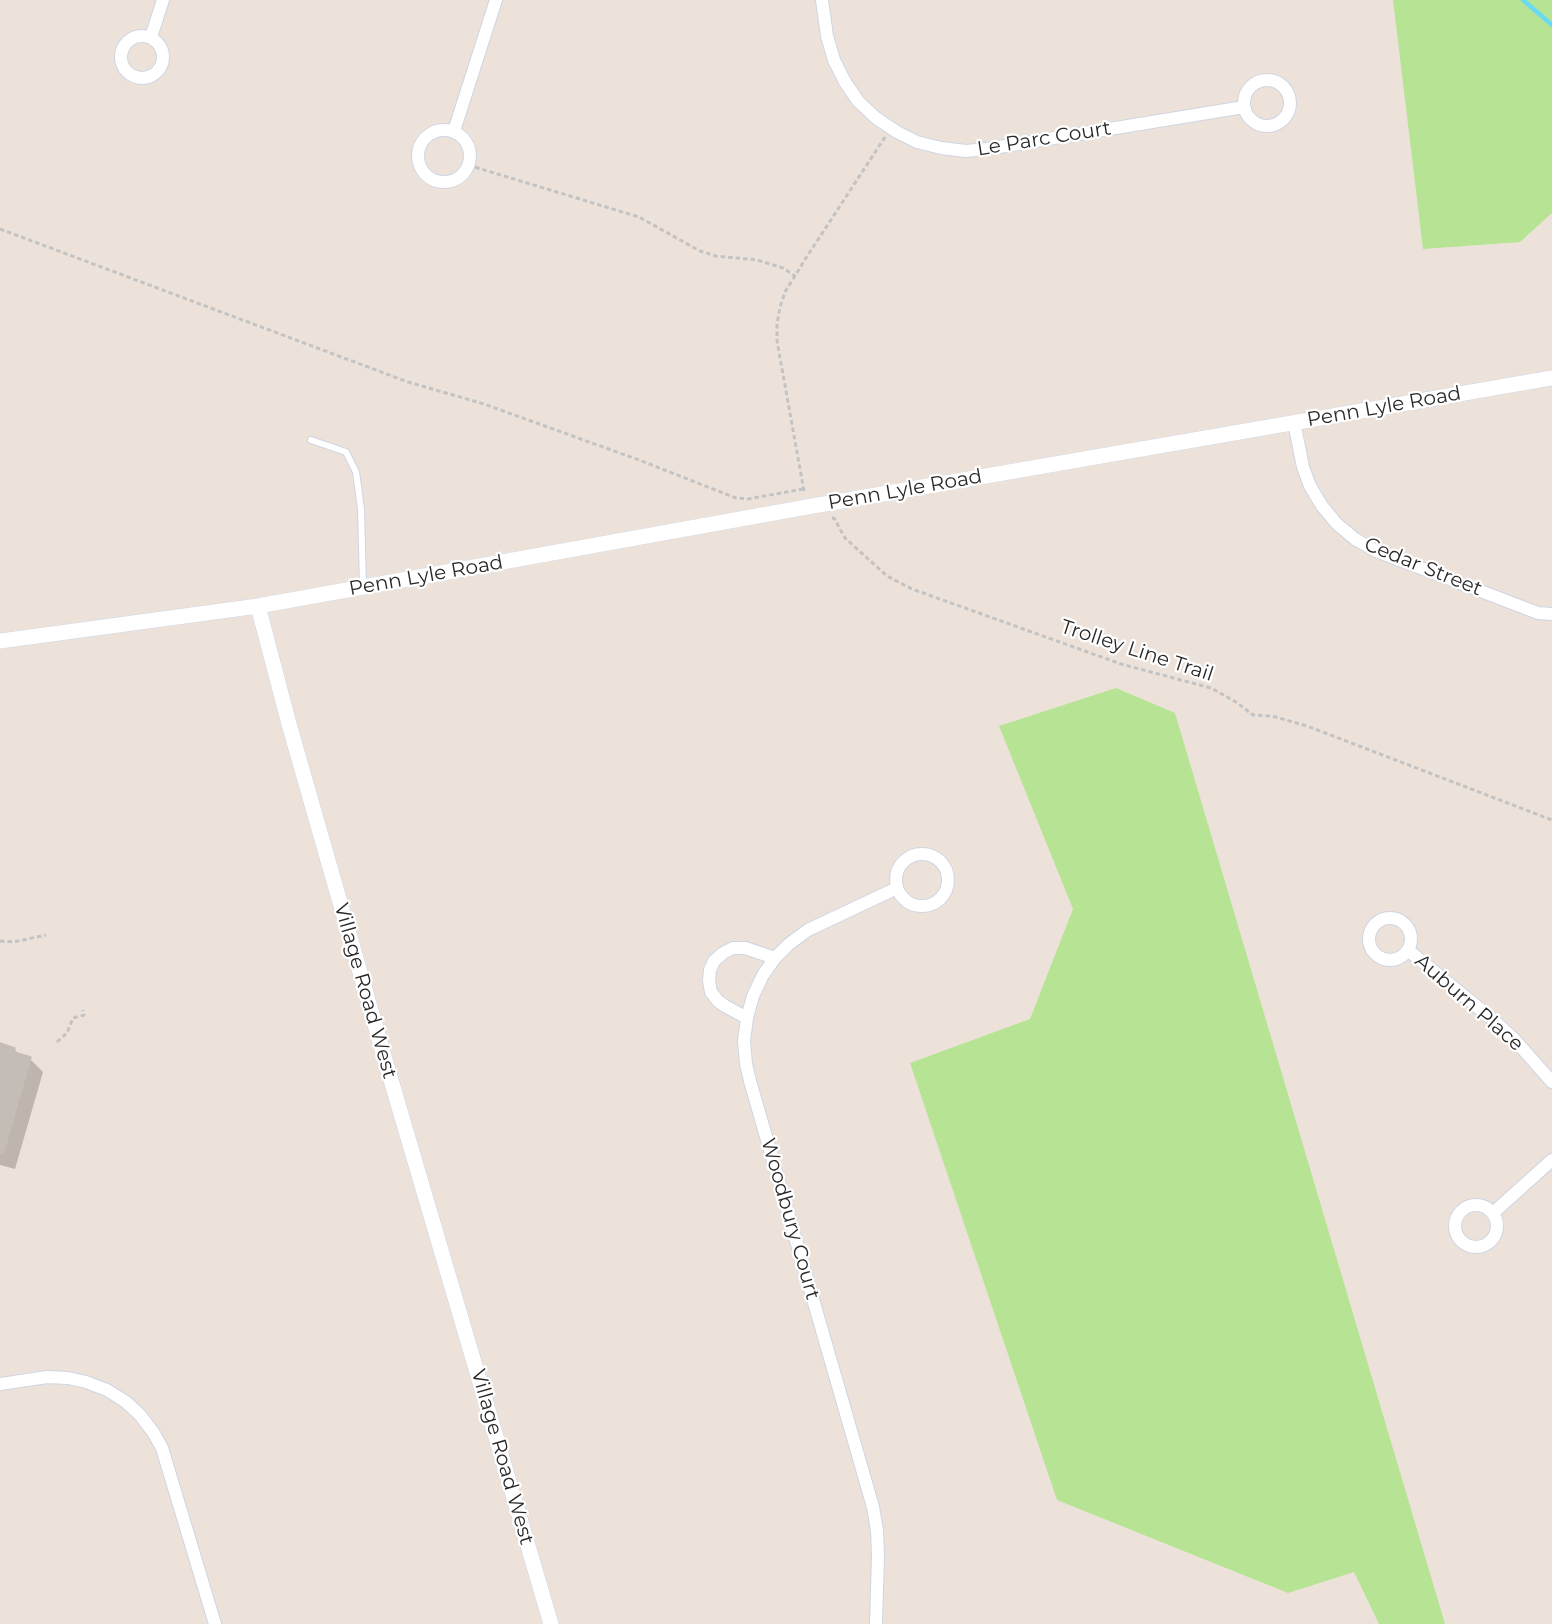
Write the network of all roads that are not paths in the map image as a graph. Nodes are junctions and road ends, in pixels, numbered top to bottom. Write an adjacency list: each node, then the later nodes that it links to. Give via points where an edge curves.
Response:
1 (163, 0): 4 (street)
2 (496, 0): 6 (street)
3 (822, 0): 5 (street, Le Parc Court, via 827,36 845,82 876,118 917,142 977,150)
4 (151, 37)
5 (1244, 107)
6 (454, 131): 6 (street, via 435,131 418,151 421,169 428,177 452,181 468,165 467,144)
7 (1552, 378): 8 (street, Penn Lyle Road)
8 (1294, 422): 10 (street, Penn Lyle Road); 12 (street, Cedar Street, via 1311,486 1322,506 1354,539 1527,609)
9 (311, 440): 10 (lane, via 346,452 356,472)
10 (363, 587): 11 (street, Penn Lyle Road)
11 (258, 606): 13 (street); 23 (street, Village Road West, via 383,1052)
12 (1552, 614)
13 (0, 641)
14 (897, 888): 14 (street, via 917,906 931,904 946,891 948,874 940,860 915,854 901,865); 16 (street, Woodbury Court, via 808,930)
15 (1409, 951): 18 (street, Auburn Place, via 1514,1039)
16 (776, 958): 17 (street, Woodbury Court, via 758,986); 17 (street, via 733,948 714,961 710,970 711,992 717,1001)
17 (747, 1018): 24 (street, Woodbury Court, via 744,1041 750,1081 873,1508 878,1556)
18 (1552, 1082)
19 (1552, 1160): 20 (street)
20 (1493, 1213)
21 (0, 1384): 22 (street, via 68,1378 107,1390 140,1415 162,1448)
22 (215, 1624)
23 (551, 1624)
24 (876, 1624)

